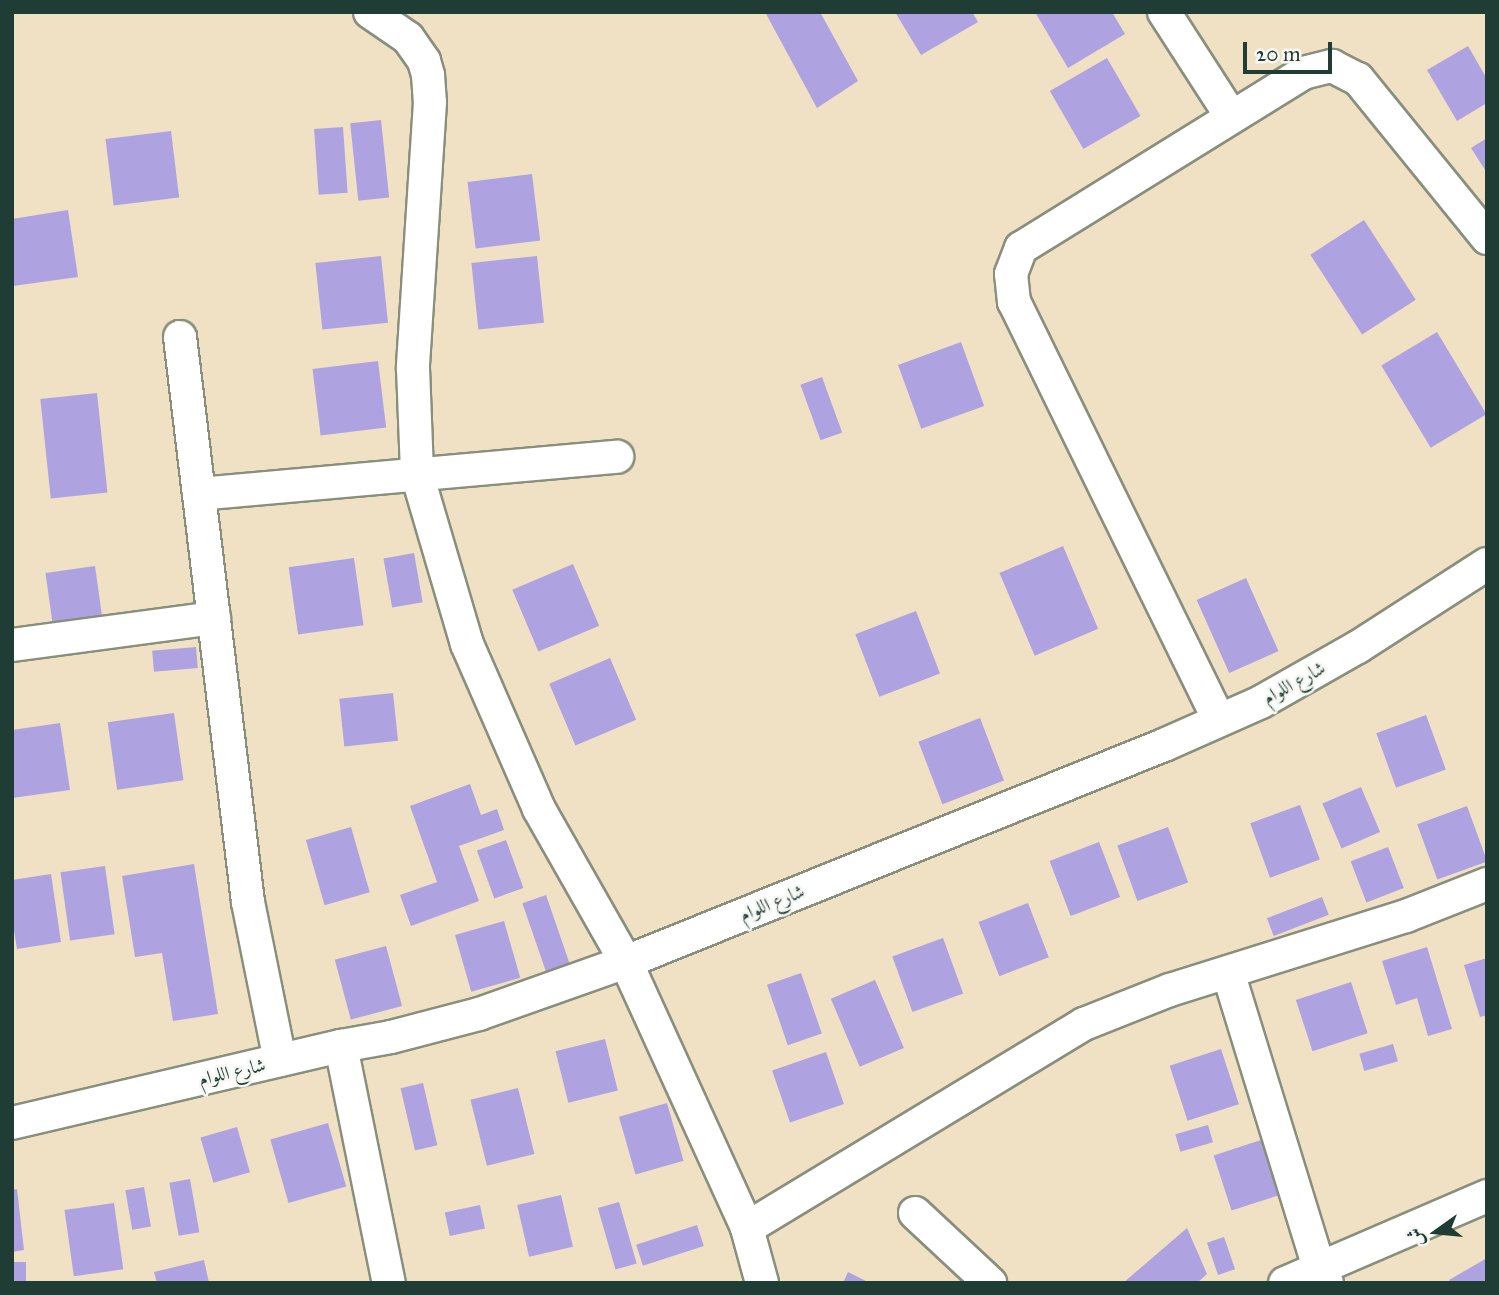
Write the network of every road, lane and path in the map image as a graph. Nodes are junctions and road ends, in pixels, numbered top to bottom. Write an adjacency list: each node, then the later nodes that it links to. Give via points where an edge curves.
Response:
1 (370, 12): 7 (street, via 408,38 428,75 413,368)
2 (1164, 12): 3 (street)
3 (1231, 116): 4 (street, via 1303,73 1332,66 1358,79); 12 (street, via 1021,248 1011,274 1014,302)
4 (1484, 231)
5 (180, 337): 8 (street)
6 (617, 457): 7 (street)
7 (417, 474): 8 (street); 14 (street, via 467,644 500,725 539,810)
8 (199, 495): 10 (street)
9 (1487, 565): 12 (street, شارع اللوام, via 1358,647 1261,702)
10 (214, 618): 11 (street); 17 (street, via 248,902)
11 (12, 645)
12 (1219, 720): 14 (street, شارع اللوام)
13 (1487, 884): 15 (street, via 1406,916)
14 (626, 962): 16 (street, شارع اللوام, via 479,1014); 21 (street)
15 (1228, 972): 21 (street, via 1084,1024); 22 (street)
16 (341, 1046): 17 (street, شارع اللوام); 23 (street)
17 (280, 1060): 18 (street, شارع اللوام)
18 (12, 1123)
19 (1487, 1196): 22 (street)
20 (915, 1213): 25 (street)
21 (747, 1228): 24 (street)
22 (1323, 1275): 26 (street)
23 (389, 1283)
24 (762, 1283)
25 (990, 1283)
26 (1285, 1283)

